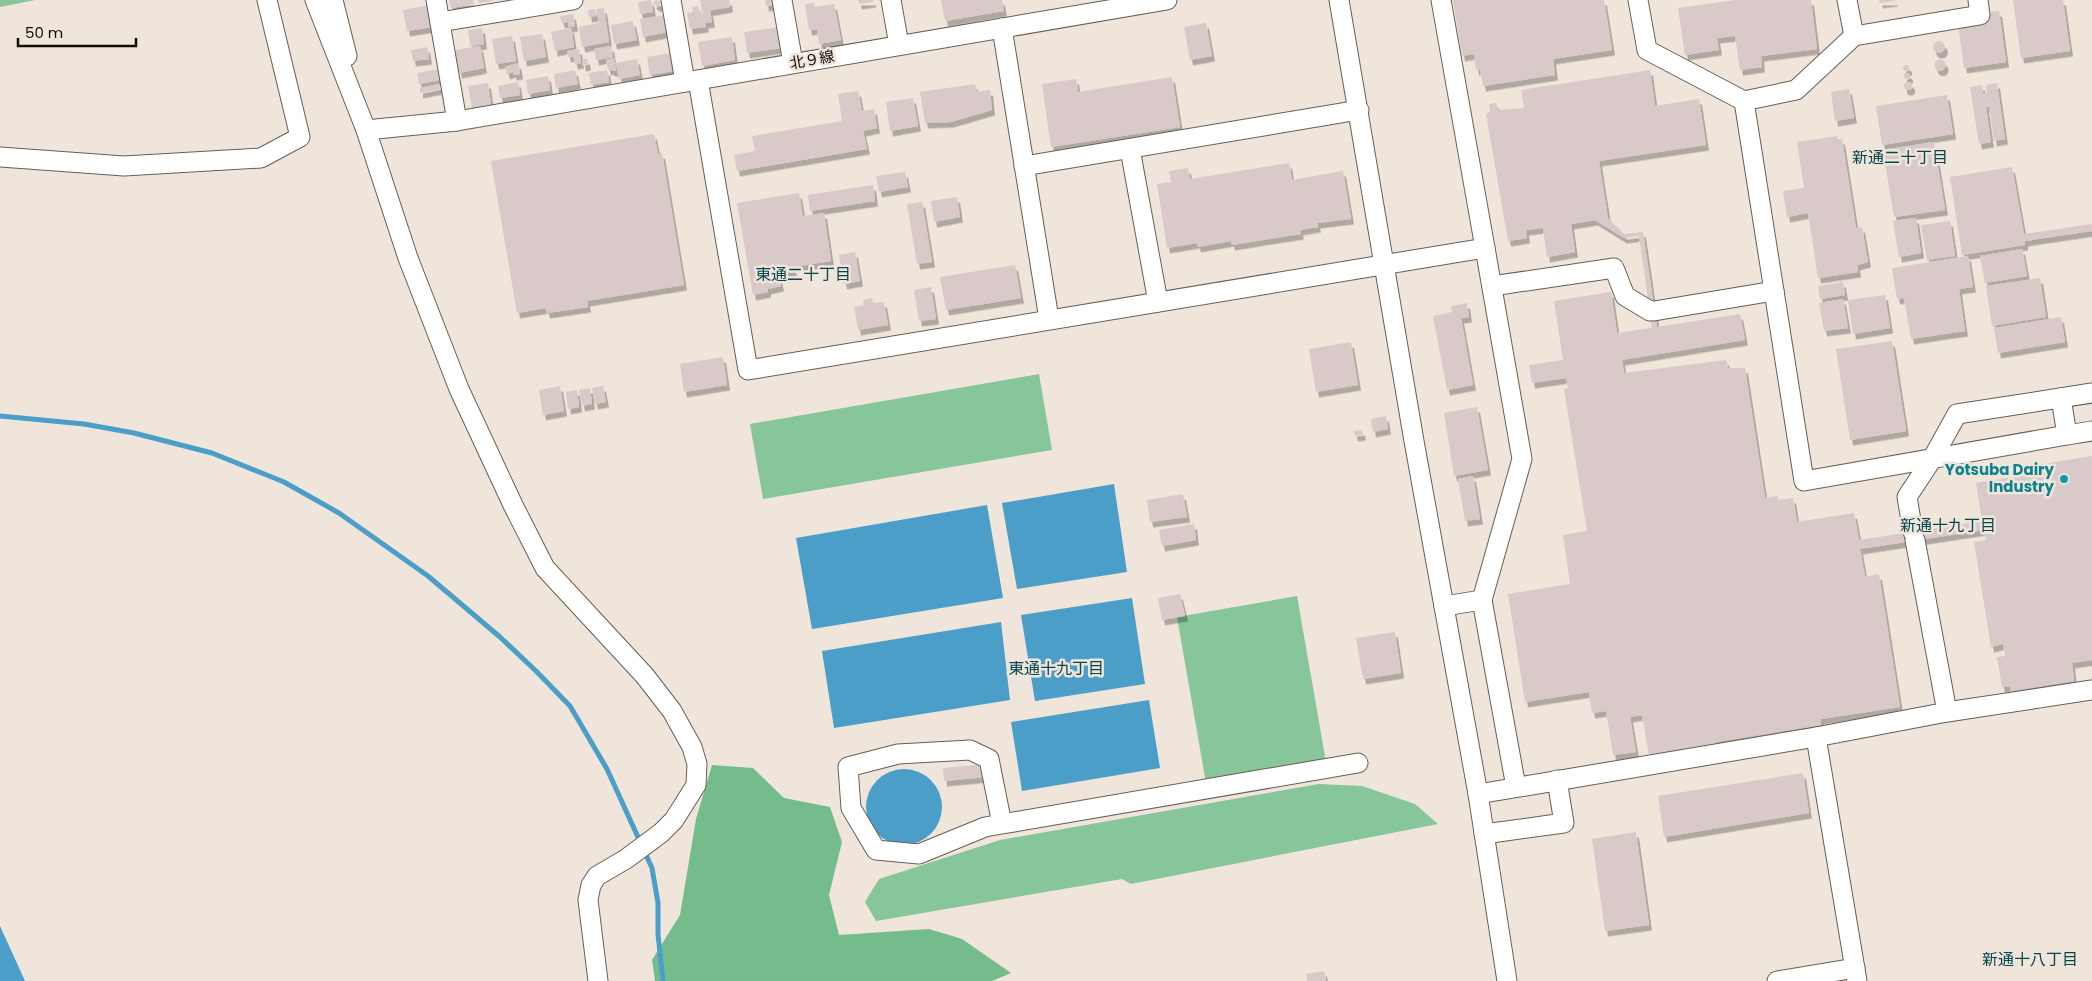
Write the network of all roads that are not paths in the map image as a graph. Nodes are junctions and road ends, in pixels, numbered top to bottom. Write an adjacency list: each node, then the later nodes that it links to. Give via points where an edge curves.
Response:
1 (268, 0): 28 (street, via 300,137 261,158 124,166)
2 (315, 0): 26 (street)
3 (333, 0): 26 (street)
4 (436, 0): 17 (street)
5 (573, 0): 16 (street)
6 (671, 0): 22 (street)
7 (782, 0): 21 (street)
8 (891, 0): 20 (street)
9 (1166, 0): 15 (street, 北９線)
10 (1339, 0): 24 (street)
11 (1441, 0): 30 (street)
12 (1638, 0): 23 (street, via 1648,50)
13 (1847, 0): 19 (street)
14 (1978, 0): 19 (street, via 1980,15)
15 (1114, 4): 18 (street, 北９線)
16 (513, 5): 17 (street)
17 (440, 22): 25 (street)
18 (1002, 28): 20 (street, 北９線); 29 (street)
19 (1854, 36): 23 (street, via 1796,90)
20 (899, 46): 21 (street, 北９線)
21 (793, 63): 22 (street, 北９線)
22 (692, 81): 25 (street, 北９線); 35 (street, via 748,370)
23 (1744, 101): 33 (street)
24 (1358, 110): 27 (street); 31 (street)
25 (457, 121): 26 (street, 北９線)
26 (366, 130): 53 (street, via 408,258 459,389 545,568 672,711 692,747 697,764 696,785 674,820 626,859 597,876 591,885 588,900)
27 (1130, 149): 29 (street); 34 (street)
28 (0, 157)
29 (1024, 166): 35 (street)
30 (1485, 248): 31 (street); 32 (street)
31 (1384, 266): 34 (street); 42 (street)
32 (1492, 286): 33 (street, via 1614,268 1625,296 1652,311); 41 (street, via 1522,458)
33 (1774, 291): 40 (street, via 1804,481)
34 (1158, 302): 35 (street)
35 (1049, 319)
36 (2092, 393): 37 (street)
37 (2061, 398): 39 (street); 40 (street, via 1957,414)
38 (2092, 431): 39 (street)
39 (2067, 435): 40 (street)
40 (1932, 459): 44 (street, via 1907,497)
41 (1482, 600): 42 (street); 48 (street)
42 (1444, 606): 49 (street)
43 (2092, 690): 44 (street)
44 (1947, 712): 45 (street)
45 (1816, 737): 47 (street); 52 (street)
46 (1358, 763): 50 (street)
47 (1558, 780): 48 (street); 51 (street, via 1564,823)
48 (1516, 787): 49 (street)
49 (1478, 794): 51 (street)
50 (1002, 824): 50 (street, via 984,827 919,854 876,850 851,808 848,767 898,754 970,750 988,759)
51 (1484, 834): 54 (street)
52 (1856, 975): 55 (street)
53 (598, 981)
54 (1507, 981)
55 (1777, 981)

